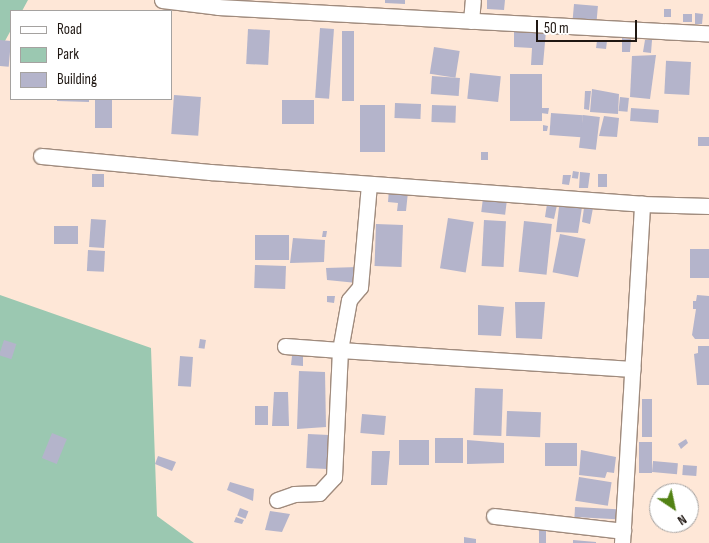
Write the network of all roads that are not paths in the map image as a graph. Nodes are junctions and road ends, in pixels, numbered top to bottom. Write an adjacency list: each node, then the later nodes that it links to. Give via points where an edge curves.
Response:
1 (162, 0): 3 (street, via 218,7)
2 (473, 0): 3 (street)
3 (472, 20): 4 (street)
4 (709, 34)
5 (41, 156): 6 (street)
6 (369, 184): 7 (street); 10 (street, via 360,287 349,300)
7 (642, 204): 8 (street); 11 (street)
8 (709, 206)
9 (285, 346): 10 (street)
10 (340, 350): 11 (street); 12 (street, via 334,477 319,493 294,494)
11 (632, 369): 14 (street)
12 (278, 500)
13 (494, 516): 14 (street)
14 (622, 537)

